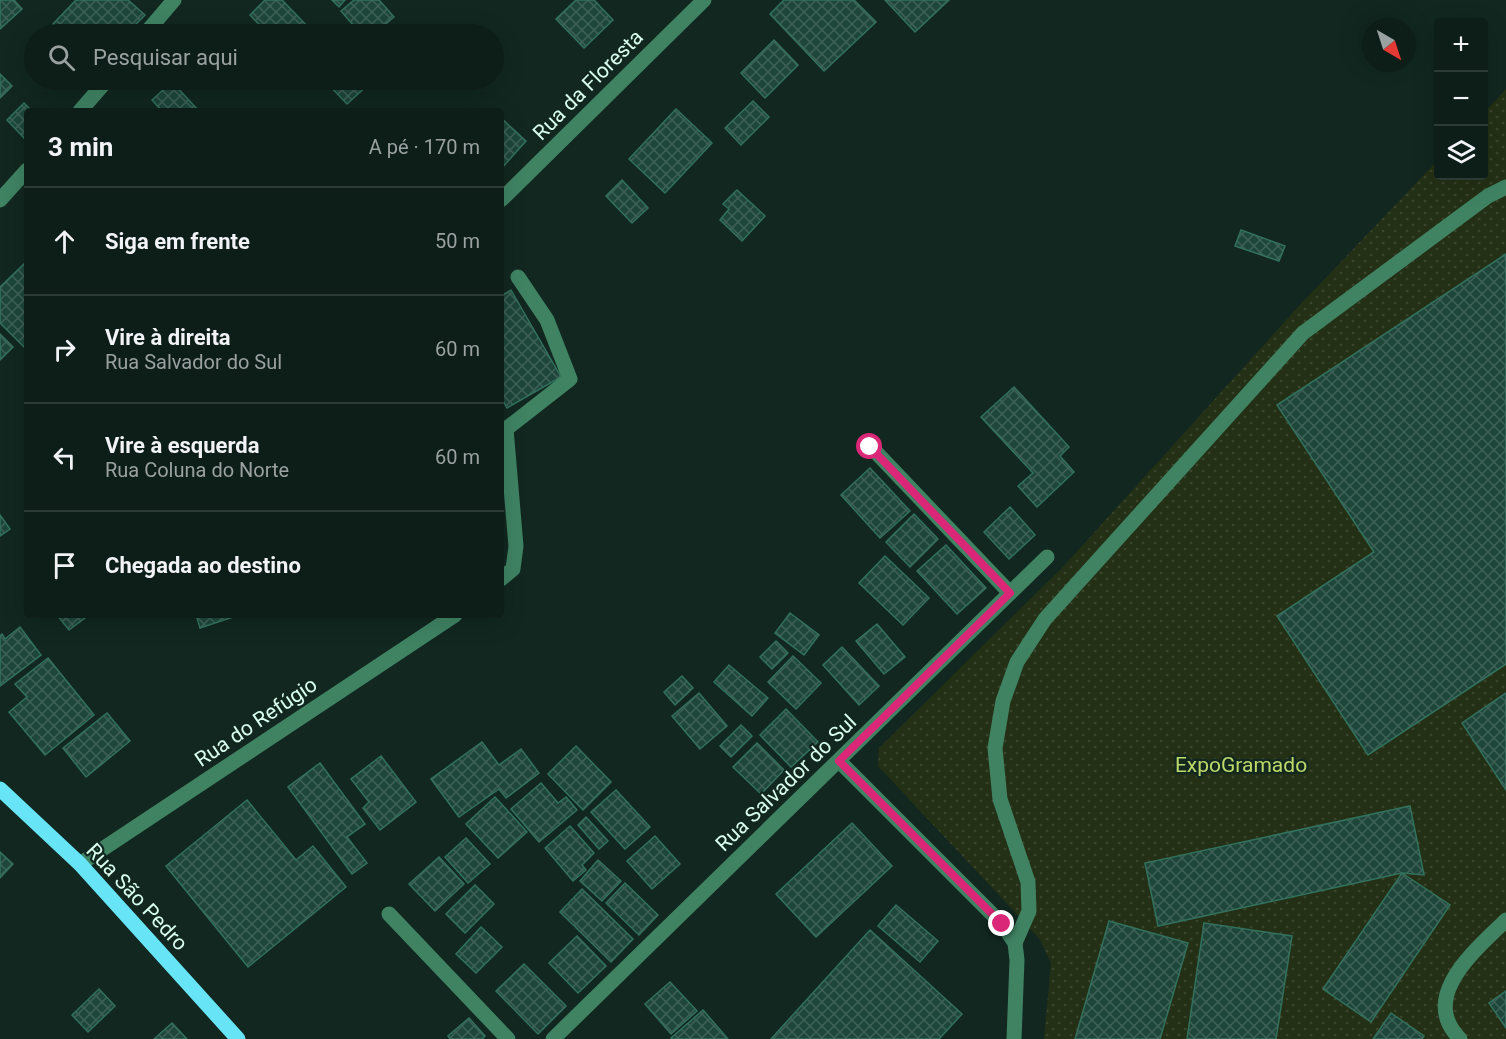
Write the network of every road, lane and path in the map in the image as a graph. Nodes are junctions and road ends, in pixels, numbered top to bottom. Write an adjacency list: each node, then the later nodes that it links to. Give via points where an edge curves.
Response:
1 (174, 0): 3 (street)
2 (704, 0): 8 (street, Rua da Floresta)
3 (154, 24)
4 (100, 90): 5 (street)
5 (87, 108)
6 (24, 173): 9 (street)
7 (1506, 187): 23 (street, via 1488,196 1303,333 1045,619 1017,662 1003,701 995,748 1000,799 1028,882 1029,911)
8 (504, 197)
9 (0, 200)
10 (518, 278): 11 (street, via 547,320 570,379)
11 (504, 428)
12 (504, 438): 15 (street, via 516,546 513,569)
13 (870, 447): 16 (street)
14 (1047, 556): 16 (street, Rua Salvador do Sul)
15 (504, 576)
16 (1010, 593): 18 (street, Rua Salvador do Sul)
17 (450, 618): 20 (street, Rua do Refúgio)
18 (839, 761): 23 (street, via 1002,924); 26 (street, Rua Salvador do Sul)
19 (0, 789): 20 (main road, Rua São Pedro)
20 (80, 864): 24 (main road, Rua São Pedro)
21 (389, 915): 25 (street)
22 (1506, 920): 28 (street, via 1463,964 1448,988 1444,1010 1450,1029)
23 (1015, 944): 27 (street)
24 (238, 1039)
25 (507, 1039)
26 (553, 1039)
27 (1014, 1039)
28 (1460, 1039)

